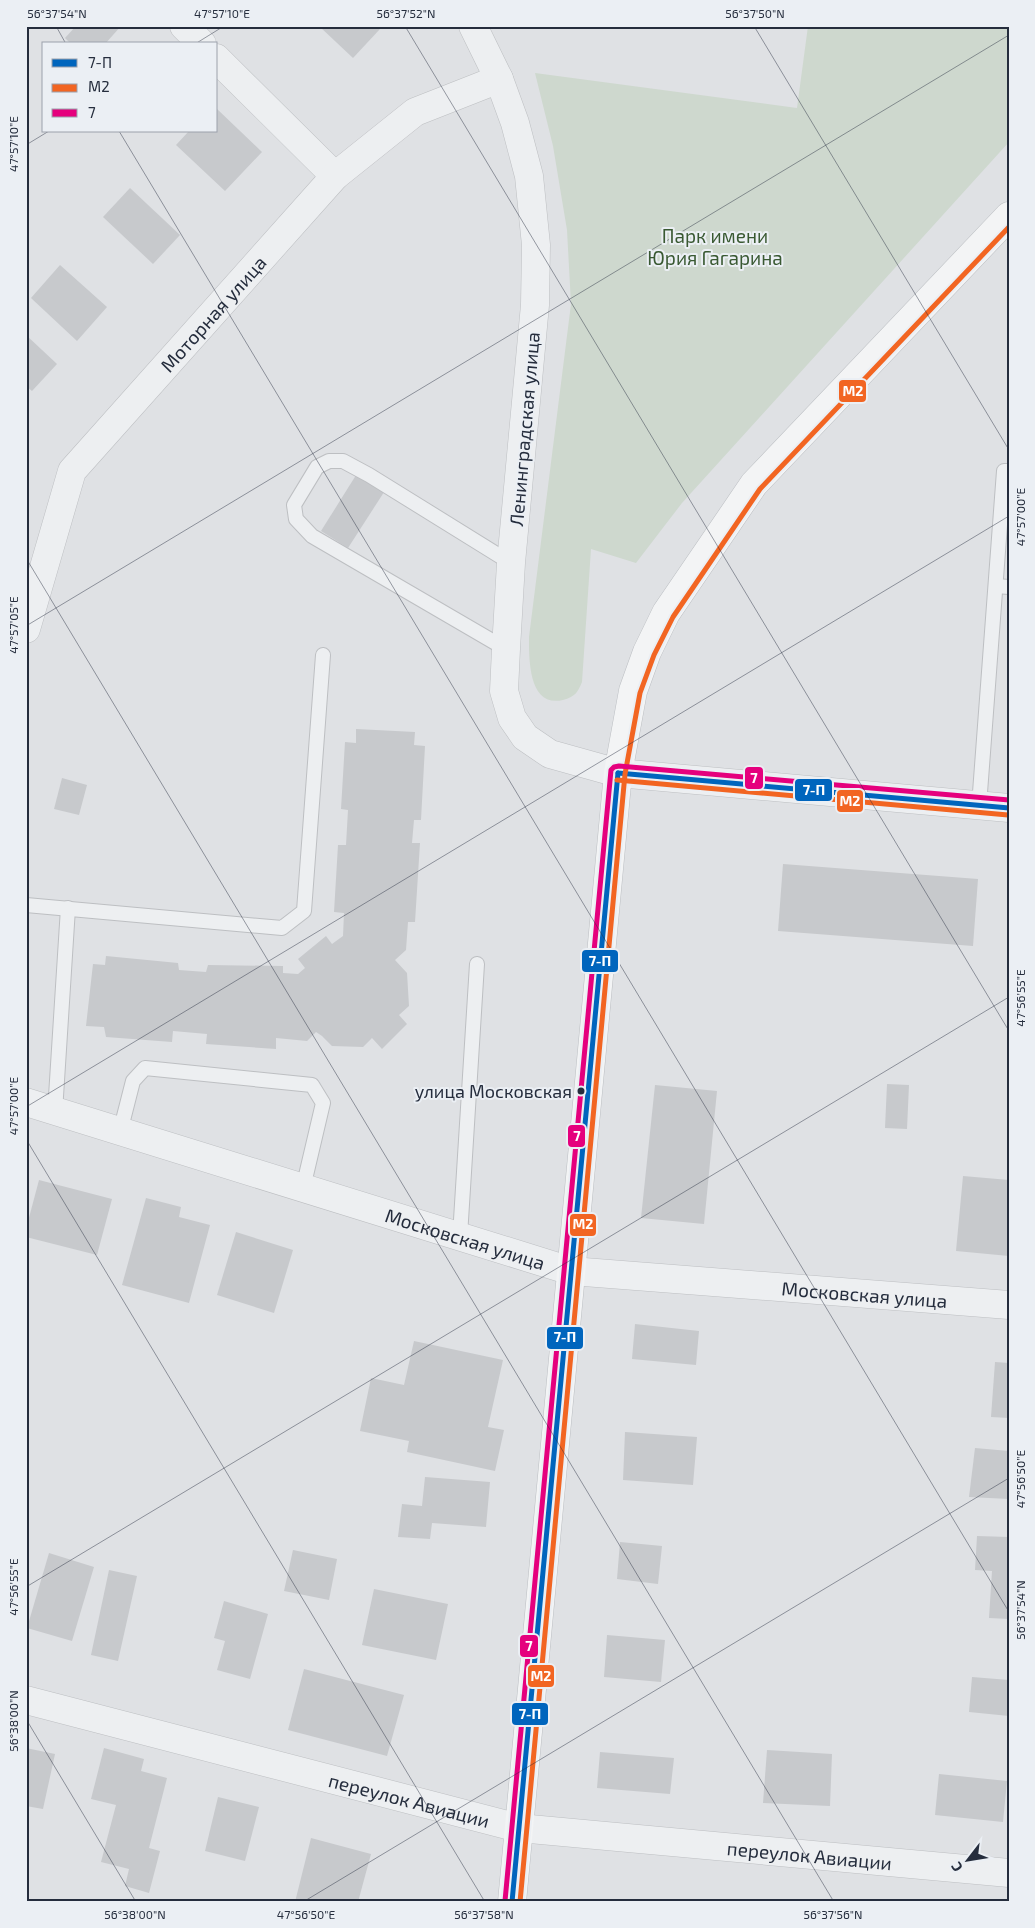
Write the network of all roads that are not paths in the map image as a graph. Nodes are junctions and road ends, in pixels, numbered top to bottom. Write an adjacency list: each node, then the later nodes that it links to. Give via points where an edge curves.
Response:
1 (184, 26): 3 (street)
2 (481, 29): 5 (street, Ленинградская улица)
3 (200, 42)
4 (218, 60): 6 (street)
5 (499, 79): 6 (street, Моторная улица, via 415,112); 9 (street, Ленинградская улица, via 529,176 536,245 535,305)
6 (335, 176): 11 (street, Моторная улица, via 72,471)
7 (1009, 216): 14 (main road, via 754,484 666,613 647,652 633,691)
8 (1009, 471): 10 (lane, via 1004,471)
9 (511, 563): 12 (street, Ленинградская улица); 12 (lane, via 343,461 329,461 317,467 294,505 296,519 312,536)
10 (1002, 586): 15 (lane)
11 (26, 629)
12 (506, 649): 14 (street, Ленинградская улица, via 504,691 512,718 525,737 550,754)
13 (322, 655): 18 (lane, via 304,911 282,928)
14 (618, 773): 15 (street, Ленинградская улица); 25 (main road)
15 (979, 806): 16 (street, Ленинградская улица)
16 (1009, 808)
17 (26, 904): 18 (lane)
18 (68, 908): 21 (lane)
19 (477, 964): 24 (lane)
20 (26, 1102): 21 (street, Московская улица)
21 (55, 1112): 22 (street, Московская улица)
22 (120, 1132): 23 (street, Московская улица); 23 (lane, via 133,1082 145,1068 312,1085 323,1103)
23 (304, 1188): 24 (street, Московская улица)
24 (460, 1236): 25 (street, Московская улица)
25 (571, 1271): 26 (street, Московская улица); 28 (main road)
26 (1009, 1305)
27 (26, 1700): 28 (street, переулок Авиации)
28 (519, 1828): 29 (street, переулок Авиации); 30 (main road)
29 (1009, 1873)
30 (512, 1902)

